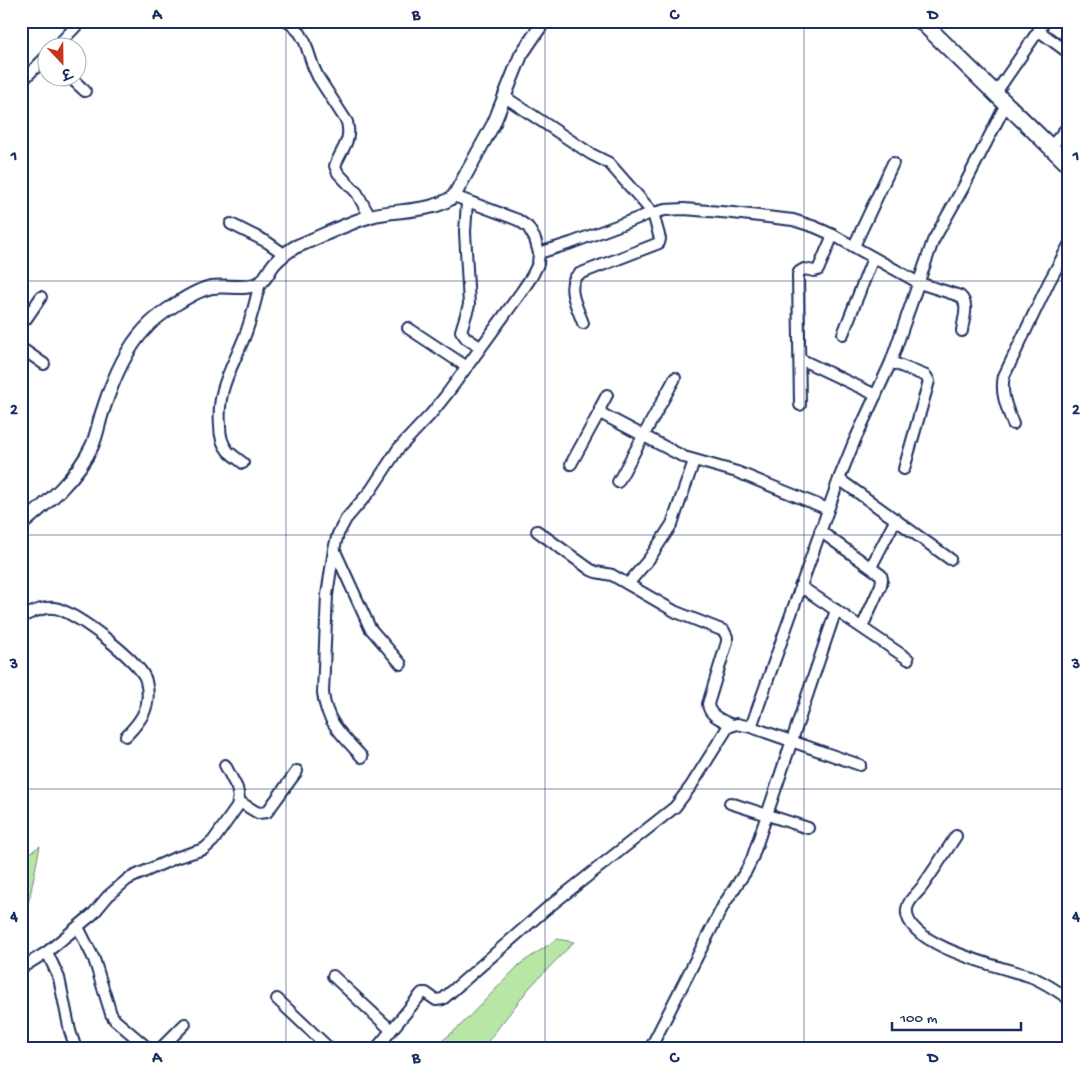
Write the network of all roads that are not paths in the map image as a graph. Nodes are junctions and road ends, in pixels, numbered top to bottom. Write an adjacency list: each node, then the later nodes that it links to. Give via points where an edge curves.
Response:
1 (82, 21): 7 (street)
2 (288, 21): 22 (street, via 306,42 318,77 347,122 348,140 335,166)
3 (544, 21): 13 (street, via 521,55)
4 (921, 21): 14 (main road)
5 (1045, 21): 6 (street)
6 (1039, 31): 8 (street); 14 (street)
7 (65, 38)
8 (1069, 53)
9 (38, 64): 10 (street)
10 (21, 82)
11 (82, 88): 12 (street)
12 (85, 91)
13 (505, 97): 19 (street); 21 (street, via 604,160)
14 (1001, 99): 16 (main road); 31 (street, via 965,184 934,241)
15 (1069, 125): 16 (street)
16 (1050, 148): 18 (main road)
17 (893, 163): 26 (street)
18 (1069, 165)
19 (454, 196): 20 (street); 22 (street, via 434,206)
20 (467, 202): 27 (street, via 518,220 528,227 536,239); 38 (street, via 464,232 469,306 461,331)
21 (653, 213): 24 (street, via 684,209 767,216 793,220); 27 (street); 34 (street, via 660,236 658,243 574,277 572,290)
22 (370, 217): 28 (street)
23 (230, 224): 28 (street)
24 (833, 235): 26 (street); 40 (street, via 818,270 799,272)
25 (1069, 245): 49 (street, via 1004,376 1003,394)
26 (854, 246): 29 (street)
27 (539, 253): 38 (street, via 532,276)
28 (284, 254): 30 (street)
29 (874, 258): 31 (street); 37 (street)
30 (260, 283): 52 (street, via 244,339 220,398 223,443); 59 (street, via 249,287 214,287 200,291 143,330 122,362 88,454 52,497)
31 (919, 283): 36 (street, via 963,299 966,307); 41 (street)
32 (41, 297): 33 (street)
33 (21, 322)
34 (583, 323)
35 (408, 328): 43 (street)
36 (962, 331)
37 (843, 334)
38 (480, 347): 43 (street)
39 (21, 348): 42 (street)
40 (800, 359): 45 (street); 47 (street)
41 (891, 362): 45 (street); 54 (street, via 926,376 929,381)
42 (44, 364)
43 (466, 367): 62 (street, via 431,414 398,449 346,520)
44 (675, 378): 50 (street)
45 (876, 395): 55 (street)
46 (608, 396): 48 (street)
47 (800, 405)
48 (600, 411): 50 (street); 53 (street)
49 (1013, 424)
50 (644, 436): 51 (street); 56 (street)
51 (694, 461): 57 (street, via 736,472); 65 (street, via 672,524)
52 (243, 463)
53 (571, 464)
54 (904, 468)
55 (839, 479): 57 (street); 58 (street)
56 (618, 482)
57 (828, 509): 61 (street)
58 (896, 520): 63 (street); 64 (street)
59 (21, 525)
60 (537, 531): 65 (street, via 591,570 612,575)
61 (820, 531): 64 (street); 66 (street)
62 (334, 549): 71 (street, via 370,628); 76 (street, via 327,595 324,706 336,729)
63 (950, 559)
64 (871, 567): 69 (street, via 882,580)
65 (628, 584): 72 (street, via 676,612 726,633 727,642 708,704 715,716)
66 (800, 586): 67 (street); 73 (street)
67 (836, 610): 69 (street); 75 (street)
68 (21, 617): 74 (street, via 43,608 60,608 83,621 140,670 146,680 146,708 141,720)
69 (862, 627): 70 (street)
70 (908, 659)
71 (401, 664)
72 (732, 725): 73 (street); 92 (street, via 675,807 546,909 443,999 436,1000 422,992)
73 (751, 727): 75 (street)
74 (126, 736)
75 (792, 742): 78 (street); 82 (street)
76 (362, 757)
77 (225, 765): 80 (street, via 237,788)
78 (860, 765)
79 (298, 771): 80 (street, via 267,812 258,813)
80 (238, 801): 85 (street, via 228,822 208,847 128,879)
81 (730, 803): 82 (street)
82 (766, 816): 83 (street); 98 (street, via 746,872 724,904)
83 (808, 828)
84 (956, 836): 90 (street, via 911,899 907,908 912,926 944,947 976,961 1029,976)
85 (78, 927): 86 (street); 94 (street, via 94,958 111,1014)
86 (47, 952): 87 (street); 93 (street, via 59,978)
87 (21, 968)
88 (333, 976): 92 (street)
89 (277, 999): 96 (street)
90 (1069, 999)
91 (185, 1024): 95 (street)
92 (391, 1030): 97 (street)
93 (76, 1049)
94 (149, 1049)
95 (160, 1049)
96 (330, 1049)
97 (376, 1049)
98 (650, 1049)

